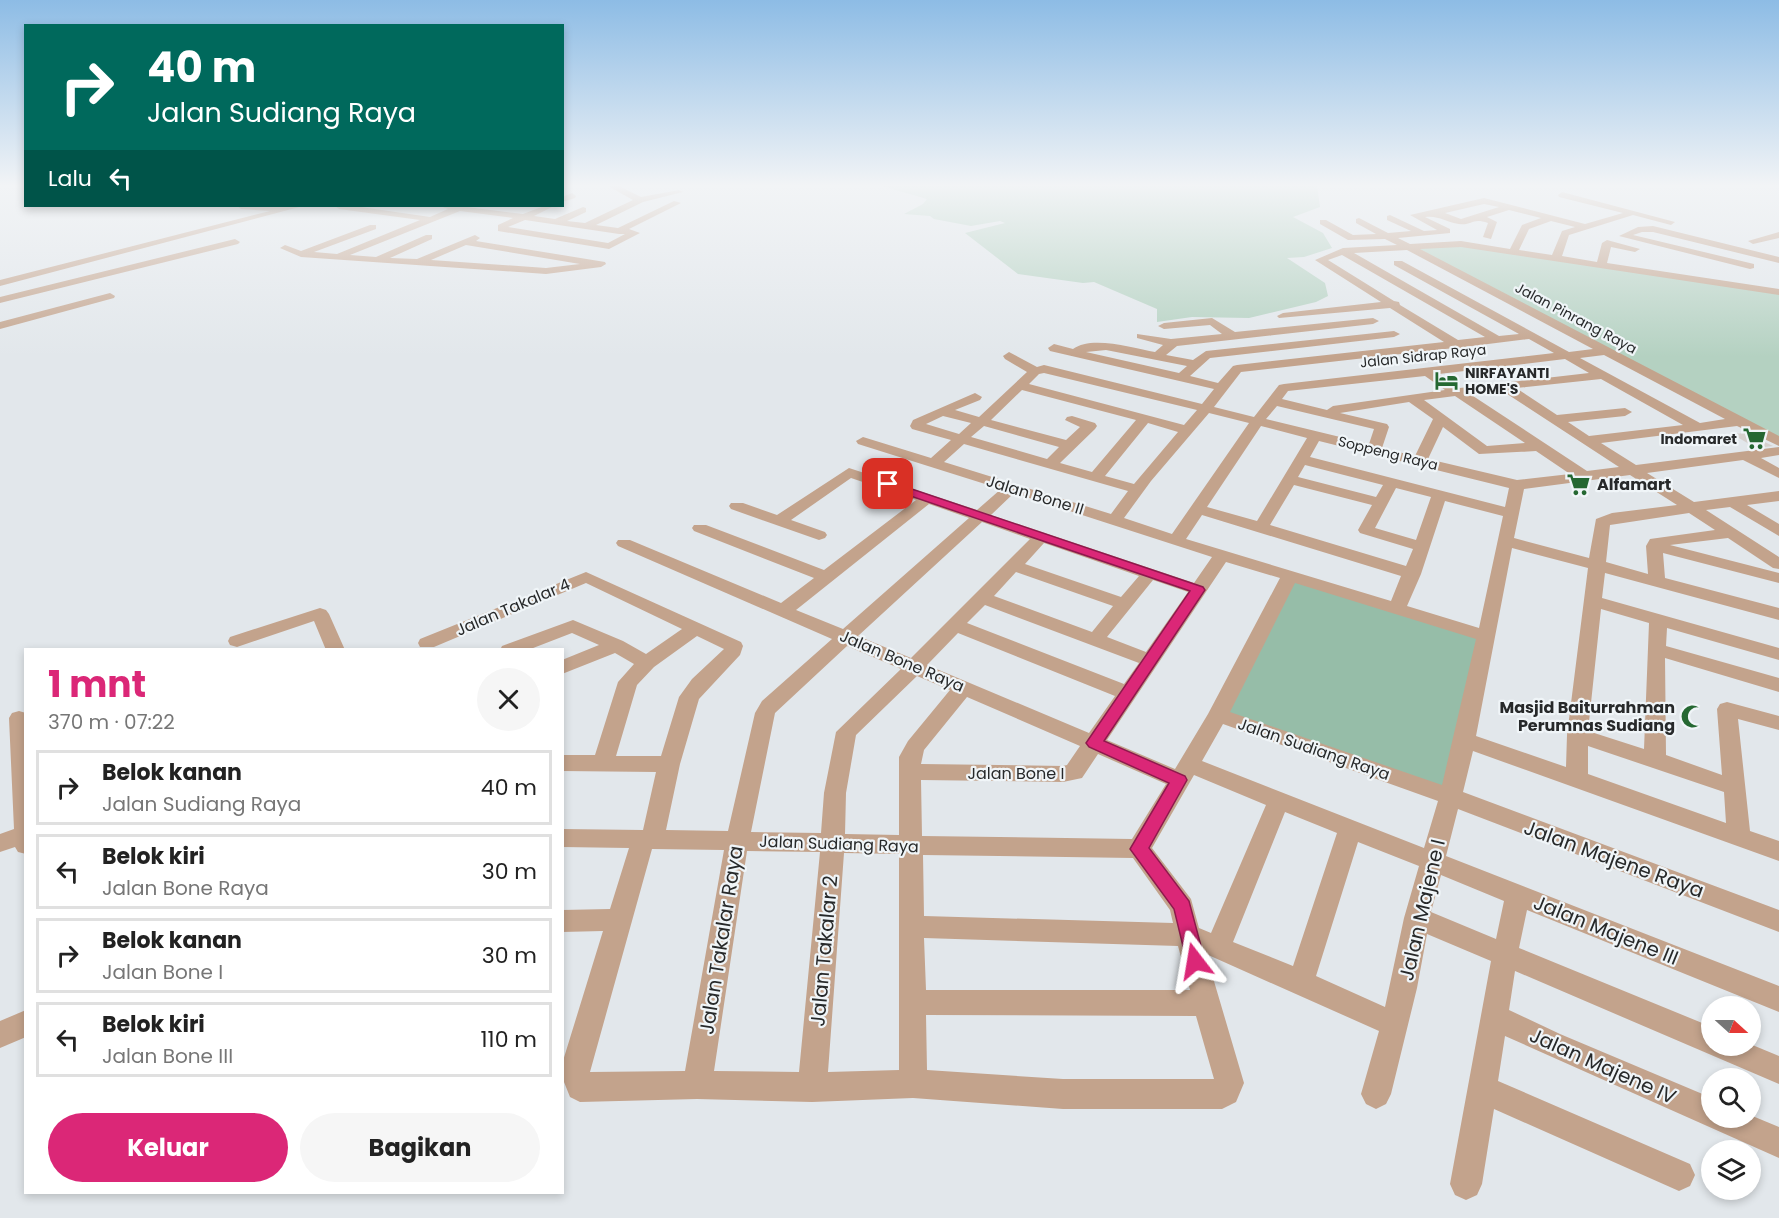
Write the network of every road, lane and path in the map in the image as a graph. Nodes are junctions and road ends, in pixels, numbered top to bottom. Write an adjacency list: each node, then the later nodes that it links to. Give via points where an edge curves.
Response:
1 (155, 243): 28 (street)
2 (232, 243): 43 (street)
3 (329, 243): 26 (street)
4 (371, 243): 29 (street)
5 (415, 243): 32 (street)
6 (463, 243): 36 (street)
7 (471, 243): 20 (street)
8 (510, 243): 20 (street)
9 (588, 243): 10 (street, via 609,246)
10 (616, 243)
11 (1400, 243): 21 (street, Jalan Pinrang Raya)
12 (1472, 243): 21 (street)
13 (1509, 243): 31 (street)
14 (1561, 243): 31 (street)
15 (1607, 243): 39 (street)
16 (1613, 243): 37 (street)
17 (1653, 243): 41 (street)
18 (1709, 243): 27 (street)
19 (1757, 243): 23 (street)
20 (501, 247): 25 (street); 40 (street)
21 (1408, 247): 24 (street); 34 (street, Jalan Pinrang Raya)
22 (285, 248): 26 (street)
23 (1779, 248)
24 (1343, 251): 38 (street); 55 (street, via 1320,260)
25 (534, 253): 30 (street); 42 (street)
26 (301, 254): 29 (street)
27 (1759, 255): 33 (street); 41 (street)
28 (100, 257): 43 (street); 48 (street)
29 (335, 257): 32 (street)
30 (571, 258): 44 (street); 44 (street, via 601,264)
31 (1556, 258): 39 (street)
32 (375, 260): 36 (street)
33 (1779, 260)
34 (1436, 261): 35 (street); 73 (street, Jalan Pinrang Raya)
35 (1398, 263): 38 (street); 52 (street)
36 (416, 264): 40 (street)
37 (1695, 264)
38 (1368, 265): 54 (street)
39 (1601, 265): 47 (street)
40 (459, 266): 42 (street)
41 (1750, 266): 47 (street)
42 (502, 268): 44 (street)
43 (124, 269): 46 (street); 53 (street)
44 (546, 270)
45 (1728, 273): 47 (street)
46 (141, 277)
47 (1740, 281): 50 (street)
48 (0, 283)
49 (96, 288): 56 (street)
50 (1779, 292)
51 (110, 296): 60 (street)
52 (1459, 297): 54 (street); 65 (street)
53 (0, 300)
54 (1430, 300): 55 (street); 66 (street)
55 (1391, 304): 57 (street); 68 (street)
56 (21, 307)
57 (1353, 308): 58 (street); 59 (street)
58 (1373, 321): 59 (street); 62 (street)
59 (1285, 323): 64 (street); 69 (street)
60 (0, 326)
61 (1164, 326): 64 (street, via 1213,321)
62 (1394, 334): 69 (street); 71 (street)
63 (1142, 336): 67 (street)
64 (1233, 336): 67 (street)
65 (1529, 336): 66 (street); 76 (street)
66 (1498, 340): 68 (street)
67 (1171, 343): 75 (street)
68 (1455, 343): 71 (street); 80 (street)
69 (1310, 344): 77 (street); 79 (street, via 1206,355)
70 (1054, 348): 72 (street)
71 (1413, 348): 77 (street)
72 (1068, 351): 75 (street, via 1106,346); 78 (street)
73 (1606, 351): 76 (street, Jalan Sidrap Raya); 106 (street, Jalan Pinrang Raya)
74 (1008, 356): 82 (street)
75 (1158, 356): 79 (street)
76 (1565, 356): 80 (street, Jalan Sidrap Raya); 83 (street)
77 (1328, 358): 85 (street); 89 (street, via 1237,369)
78 (1113, 361): 84 (street); 86 (street)
79 (1194, 363): 84 (street)
80 (1489, 364): 81 (street, Jalan Sidrap Raya)
81 (1426, 370): 85 (street, Jalan Sidrap Raya); 90 (street)
82 (1035, 371): 86 (street, Soppeng Raya, via 1052,369); 87 (street)
83 (1601, 375): 88 (street); 108 (street)
84 (1181, 378): 89 (street)
85 (1356, 378): 93 (street, Jalan Sidrap Raya, via 1284,388)
86 (1094, 380): 96 (street, Soppeng Raya)
87 (1019, 385): 100 (street); 104 (street)
88 (1503, 386): 90 (street); 102 (street)
89 (1220, 387): 96 (street)
90 (1458, 392): 92 (street); 116 (street)
91 (975, 397): 97 (street)
92 (1412, 398): 94 (street); 101 (street)
93 (1274, 401): 98 (street); 105 (street, Jalan Sidrap Raya)
94 (1373, 405): 98 (street); 107 (street, via 1390,413)
95 (1610, 405): 99 (street)
96 (1206, 408): 105 (street, Soppeng Raya); 109 (street)
97 (942, 411): 104 (street); 112 (street, via 917,426)
98 (1323, 412): 107 (street)
99 (1633, 417): 102 (street); 110 (street)
100 (1145, 418): 109 (street); 128 (street)
101 (1440, 418): 116 (street, via 1484,451); 122 (street)
102 (1556, 419): 113 (street)
103 (1072, 420): 117 (street, via 1090,426)
104 (982, 421): 112 (street); 117 (street)
105 (1258, 421): 111 (street, Soppeng Raya); 141 (street, Jalan Sidrap Raya)
106 (1741, 421): 108 (street); 115 (street, Jalan Pinrang Raya)
107 (1382, 427): 118 (street)
108 (1698, 427): 110 (street)
109 (1188, 429): 133 (street)
110 (1659, 432): 113 (street)
111 (1315, 435): 118 (street, Soppeng Raya); 121 (street)
112 (962, 439): 123 (street); 124 (street)
113 (1588, 440): 125 (street)
114 (863, 441): 123 (street, Jalan Bone II)
115 (1779, 441)
116 (1541, 446): 127 (street)
117 (1068, 447): 124 (street)
118 (1374, 450): 122 (street, Soppeng Raya)
119 (1779, 451): 120 (street)
120 (1747, 456): 125 (street); 126 (street)
121 (1301, 459): 129 (street); 130 (street)
122 (1420, 461): 131 (street, Soppeng Raya)
123 (932, 464): 132 (street, Jalan Bone II)
124 (1051, 464): 128 (street)
125 (1632, 470): 127 (street); 140 (street)
126 (1779, 474)
127 (1584, 476): 131 (street)
128 (1095, 478): 133 (street)
129 (1288, 479): 138 (street); 146 (street)
130 (1392, 482): 134 (street); 138 (street)
131 (1517, 485): 142 (street)
132 (1011, 488): 143 (street, Jalan Takalar Raya); 144 (street, Jalan Bone II)
133 (1136, 489): 144 (street)
134 (1440, 495): 142 (street); 156 (street)
135 (926, 498): 143 (street); 145 (street, via 849,472); 164 (street)
136 (1777, 498): 137 (street)
137 (1732, 502): 140 (street); 148 (street)
138 (1382, 503): 156 (street, via 1367,531)
139 (737, 506): 145 (street)
140 (1693, 508): 149 (street); 160 (street, via 1604,519)
141 (1197, 509): 146 (street); 152 (street, Jalan Sidrap Raya)
142 (1510, 513): 153 (street)
143 (981, 517): 151 (street); 181 (street, Jalan Takalar Raya)
144 (1115, 520): 152 (street, Jalan Bone II)
145 (779, 521): 150 (street)
146 (1261, 527): 162 (street)
147 (700, 528): 164 (street)
148 (1779, 531)
149 (1731, 533): 155 (street, via 1654,542); 158 (street)
150 (819, 535)
151 (1041, 537): 159 (street, Jalan Takalar 2); 161 (street)
152 (1176, 541): 157 (street, Jalan Bone II)
153 (1506, 541): 160 (street); 177 (street)
154 (624, 543): 172 (street, Jalan Bone Raya)
155 (1653, 546): 165 (street); 166 (street)
156 (1422, 547): 162 (street)
157 (1215, 553): 163 (street, Jalan Bone II); 167 (street, Jalan Bone I)
158 (1779, 564)
159 (1012, 565): 168 (street, Jalan Takalar 2); 170 (street)
160 (1596, 566): 166 (street); 169 (street)
161 (1149, 574): 167 (street); 170 (street)
162 (1412, 574): 171 (street)
163 (1290, 576): 171 (street, Jalan Bone II); 194 (street)
164 (827, 577): 172 (street)
165 (1779, 578)
166 (1657, 582): 173 (street)
167 (1198, 590): 187 (street, Jalan Bone I)
168 (980, 597): 175 (street, Jalan Takalar 2); 178 (street)
169 (1592, 601): 174 (street); 197 (street)
170 (1124, 604): 178 (street)
171 (1397, 609): 177 (street, Jalan Bone II)
172 (783, 611): 181 (street, Jalan Bone Raya)
173 (1779, 614)
174 (1658, 621): 185 (street); 186 (street)
175 (955, 625): 189 (street, Jalan Takalar 2); 193 (street)
176 (695, 628): 180 (street, Jalan Takalar 4, via 586,577); 188 (street); 203 (street, Jalan Takalar 4, via 735,648 689,697)
177 (1486, 636): 198 (street)
178 (1096, 639): 187 (street)
179 (237, 641): 182 (street, via 320,614)
180 (426, 642)
181 (840, 643): 189 (street, Jalan Bone Raya); 216 (street, Jalan Takalar Raya, via 768,706)
182 (334, 645)
183 (616, 645): 184 (street, via 573,626); 188 (street); 190 (street)
184 (514, 648)
185 (1656, 649): 191 (street); 200 (street)
186 (1779, 654)
187 (1150, 660): 193 (street, Jalan Bone I)
188 (647, 663): 201 (street, via 628,682)
189 (915, 666): 192 (street, Jalan Bone Raya); 218 (street, Jalan Takalar 2, via 846,732 835,793)
190 (564, 667)
191 (1779, 685)
192 (964, 687): 199 (street, Jalan Bone Raya); 204 (street, via 911,752)
193 (1128, 693): 199 (street, Jalan Bone I)
194 (1218, 715): 205 (street, Jalan Sudiang Raya); 208 (street, Jalan Sudiang Raya)
195 (19, 718): 210 (street)
196 (1779, 723): 207 (street, via 1727,709)
197 (1577, 735): 200 (street); 206 (street)
198 (1465, 740): 206 (street); 208 (street)
199 (1094, 743): 204 (street, Jalan Bone I, via 1071,774); 205 (street, Jalan Bone Raya)
200 (1655, 760): 207 (street)
201 (603, 763): 202 (street); 203 (street)
202 (564, 764)
203 (669, 764): 215 (street)
204 (911, 772): 219 (street)
205 (1183, 772): 209 (street, Jalan Bone Raya); 220 (street, Jalan Sudiang Raya)
206 (1577, 779): 212 (street)
207 (1733, 787): 212 (street)
208 (1449, 796): 222 (street, Jalan Majene I); 227 (street, Jalan Majene Raya)
209 (1278, 802): 211 (street, Jalan Majene III); 230 (street)
210 (24, 818)
211 (1350, 830): 222 (street, Jalan Majene III); 232 (street)
212 (1739, 836): 221 (street)
213 (564, 837): 215 (street, Jalan Sudiang Raya)
214 (24, 838): 217 (street)
215 (648, 838): 216 (street, Jalan Sudiang Raya); 225 (street)
216 (737, 841): 218 (street, Jalan Sudiang Raya); 244 (street, Jalan Takalar Raya)
217 (0, 843)
218 (832, 843): 219 (street, Jalan Sudiang Raya); 245 (street, Jalan Takalar 2)
219 (910, 846): 220 (street, Jalan Sudiang Raya); 228 (street)
220 (1139, 849): 229 (street, via 1179,899)
221 (1779, 851)
222 (1432, 861): 223 (street, Jalan Majene III); 224 (street, Jalan Majene I)
223 (1518, 895): 231 (street); 233 (street, Jalan Majene III)
224 (1417, 918): 231 (street); 238 (street, Jalan Majene I)
225 (620, 920): 226 (street); 244 (street, via 575,1070 576,1080 580,1087)
226 (564, 921)
227 (1779, 921)
228 (910, 927): 229 (street); 234 (street)
229 (1188, 935): 230 (street); 235 (street)
230 (1218, 948): 232 (street)
231 (1505, 954): 236 (street); 240 (street)
232 (1294, 979): 238 (street)
233 (1779, 999)
234 (911, 1002): 235 (street); 243 (street)
235 (1206, 1003): 243 (street, via 1229,1083 1222,1094 1063,1094)
236 (1495, 1017): 246 (street); 248 (street, Jalan Majene IV)
237 (24, 1024): 239 (street)
238 (1394, 1024): 247 (street, Jalan Majene I)
239 (0, 1035)
240 (1701, 1036)
241 (1746, 1056): 242 (street)
242 (1779, 1070)
243 (913, 1084): 245 (street)
244 (697, 1085): 245 (street)
245 (812, 1087)
246 (1483, 1089): 251 (street); 252 (street)
247 (1376, 1094)
248 (1701, 1108)
249 (1745, 1128): 250 (street)
250 (1779, 1143)
251 (1679, 1175)
252 (1466, 1184)

